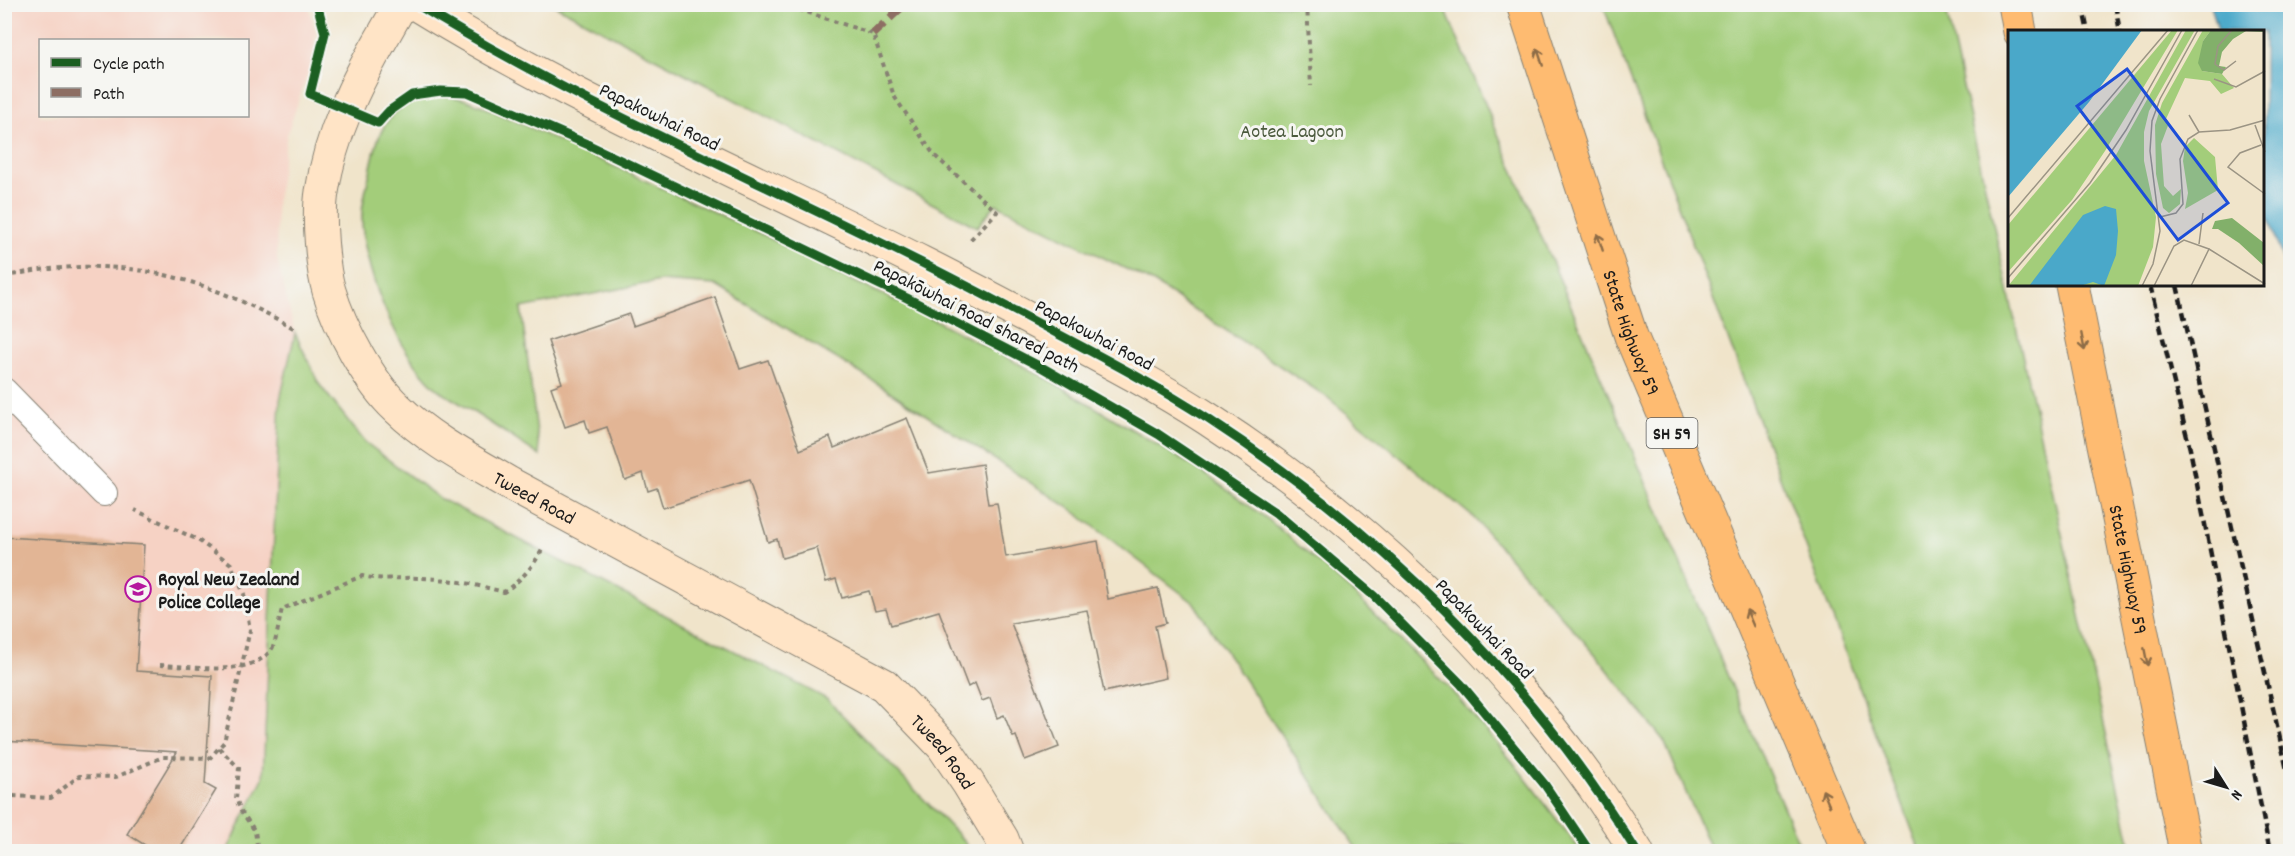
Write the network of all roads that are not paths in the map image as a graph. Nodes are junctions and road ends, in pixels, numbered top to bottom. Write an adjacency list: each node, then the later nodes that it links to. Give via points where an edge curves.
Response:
1 (401, 4): 9 (street, Tweed Road, via 345,110 322,193 320,225 329,291 355,353 367,370 396,408 449,449 884,685 943,746)
2 (417, 4): 10 (street, Papakowhai Road, via 479,43 609,112 923,263 1123,368 1209,419 1354,526 1447,611 1522,693)
3 (1522, 4): 11 (main road, State Highway 59 / SH 59, one-way to 3, via 1631,336)
4 (2015, 4): 5 (main road)
5 (2020, 30)
6 (2072, 286): 12 (main road, State Highway 59, one-way to 12)
7 (4, 392): 8 (lane)
8 (104, 493)
9 (1007, 852)
10 (1637, 852)
11 (1849, 852)
12 (2186, 852)

